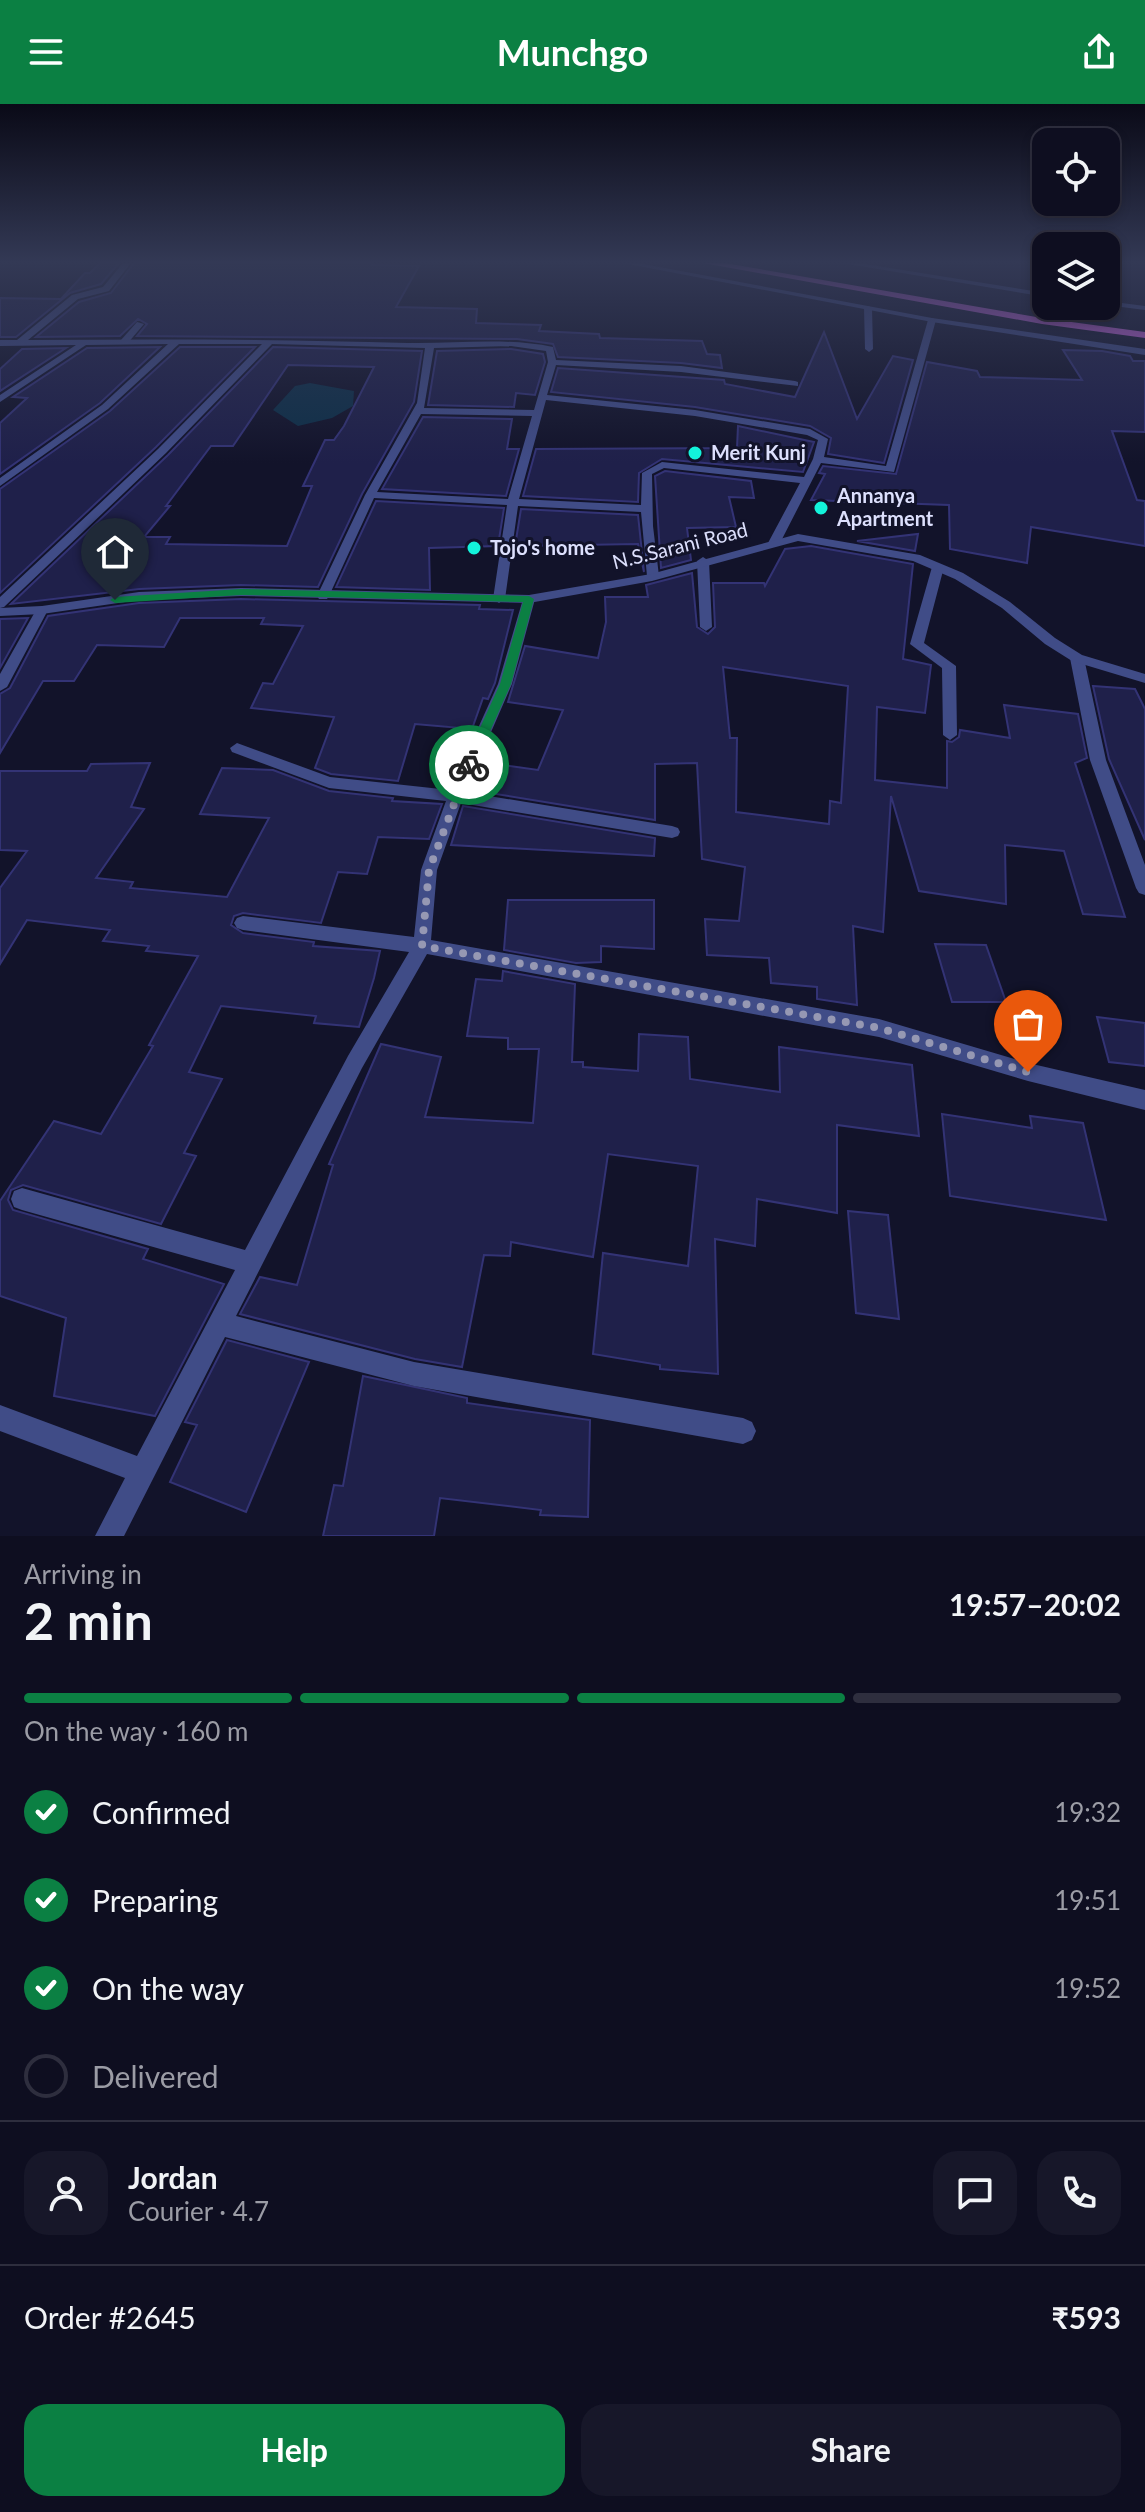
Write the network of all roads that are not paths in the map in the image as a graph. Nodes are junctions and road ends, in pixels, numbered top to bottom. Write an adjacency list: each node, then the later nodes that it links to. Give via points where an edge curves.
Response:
1 (35, 330): 12 (street)
2 (135, 330): 10 (street)
3 (869, 330): 15 (street)
4 (929, 330): 23 (street, via 890,470)
5 (997, 330): 16 (street)
6 (1107, 330): 7 (highway)
7 (1145, 335)
8 (177, 341): 9 (street); 10 (street); 25 (street, via 105,407)
9 (270, 341): 14 (street); 36 (street)
10 (124, 342): 13 (street)
11 (0, 343): 12 (street)
12 (18, 344): 13 (street)
13 (83, 344): 20 (street)
14 (430, 346): 17 (street, via 538,345 550,349); 21 (street)
15 (869, 349)
16 (1145, 352)
17 (552, 362): 18 (street, via 681,369); 19 (street)
18 (795, 384)
19 (542, 397): 22 (street); 23 (street, via 695,413 820,434)
20 (0, 399)
21 (418, 411): 22 (street); 26 (street)
22 (537, 413): 27 (street)
23 (818, 459): 24 (street)
24 (806, 480): 28 (street, via 662,465 647,473); 29 (street)
25 (0, 483)
26 (370, 495): 27 (street); 33 (street)
27 (514, 504): 28 (street); 34 (street)
28 (647, 509): 32 (street)
29 (774, 543): 30 (street, N.S.Sarani Road); 31 (street, N.S.Sarani Road, via 798,537 916,558)
30 (703, 561): 32 (street, N.S.Sarani Road); 39 (street)
31 (938, 567): 40 (street, N.S.Sarani Road, via 982,589); 43 (street, via 917,644 949,666)
32 (653, 576): 35 (street, N.S.Sarani Road)
33 (323, 596): 34 (street, N.S.Sarani Road); 37 (street, N.S.Sarani Road, via 139,596)
34 (499, 599): 35 (street, N.S.Sarani Road)
35 (529, 599): 45 (street, via 505,684)
36 (0, 604)
37 (42, 610): 38 (street, N.S.Sarani Road); 42 (street)
38 (0, 612)
39 (706, 627)
40 (1077, 658): 41 (street, N.S.Sarani Road); 47 (street, via 1098,760)
41 (1145, 679)
42 (0, 687)
43 (950, 735)
44 (237, 748): 45 (street, via 329,782)
45 (455, 796): 46 (street); 49 (street, via 429,870)
46 (672, 832)
47 (1145, 888)
48 (243, 923): 49 (street)
49 (422, 946): 50 (street, via 879,1028); 52 (street)
50 (1145, 1100)
51 (22, 1199): 52 (street)
52 (250, 1263): 53 (street)
53 (218, 1323): 55 (street, via 414,1374); 56 (street)
54 (0, 1418): 56 (street)
55 (743, 1431)
56 (142, 1471): 57 (street)
57 (109, 1536)

